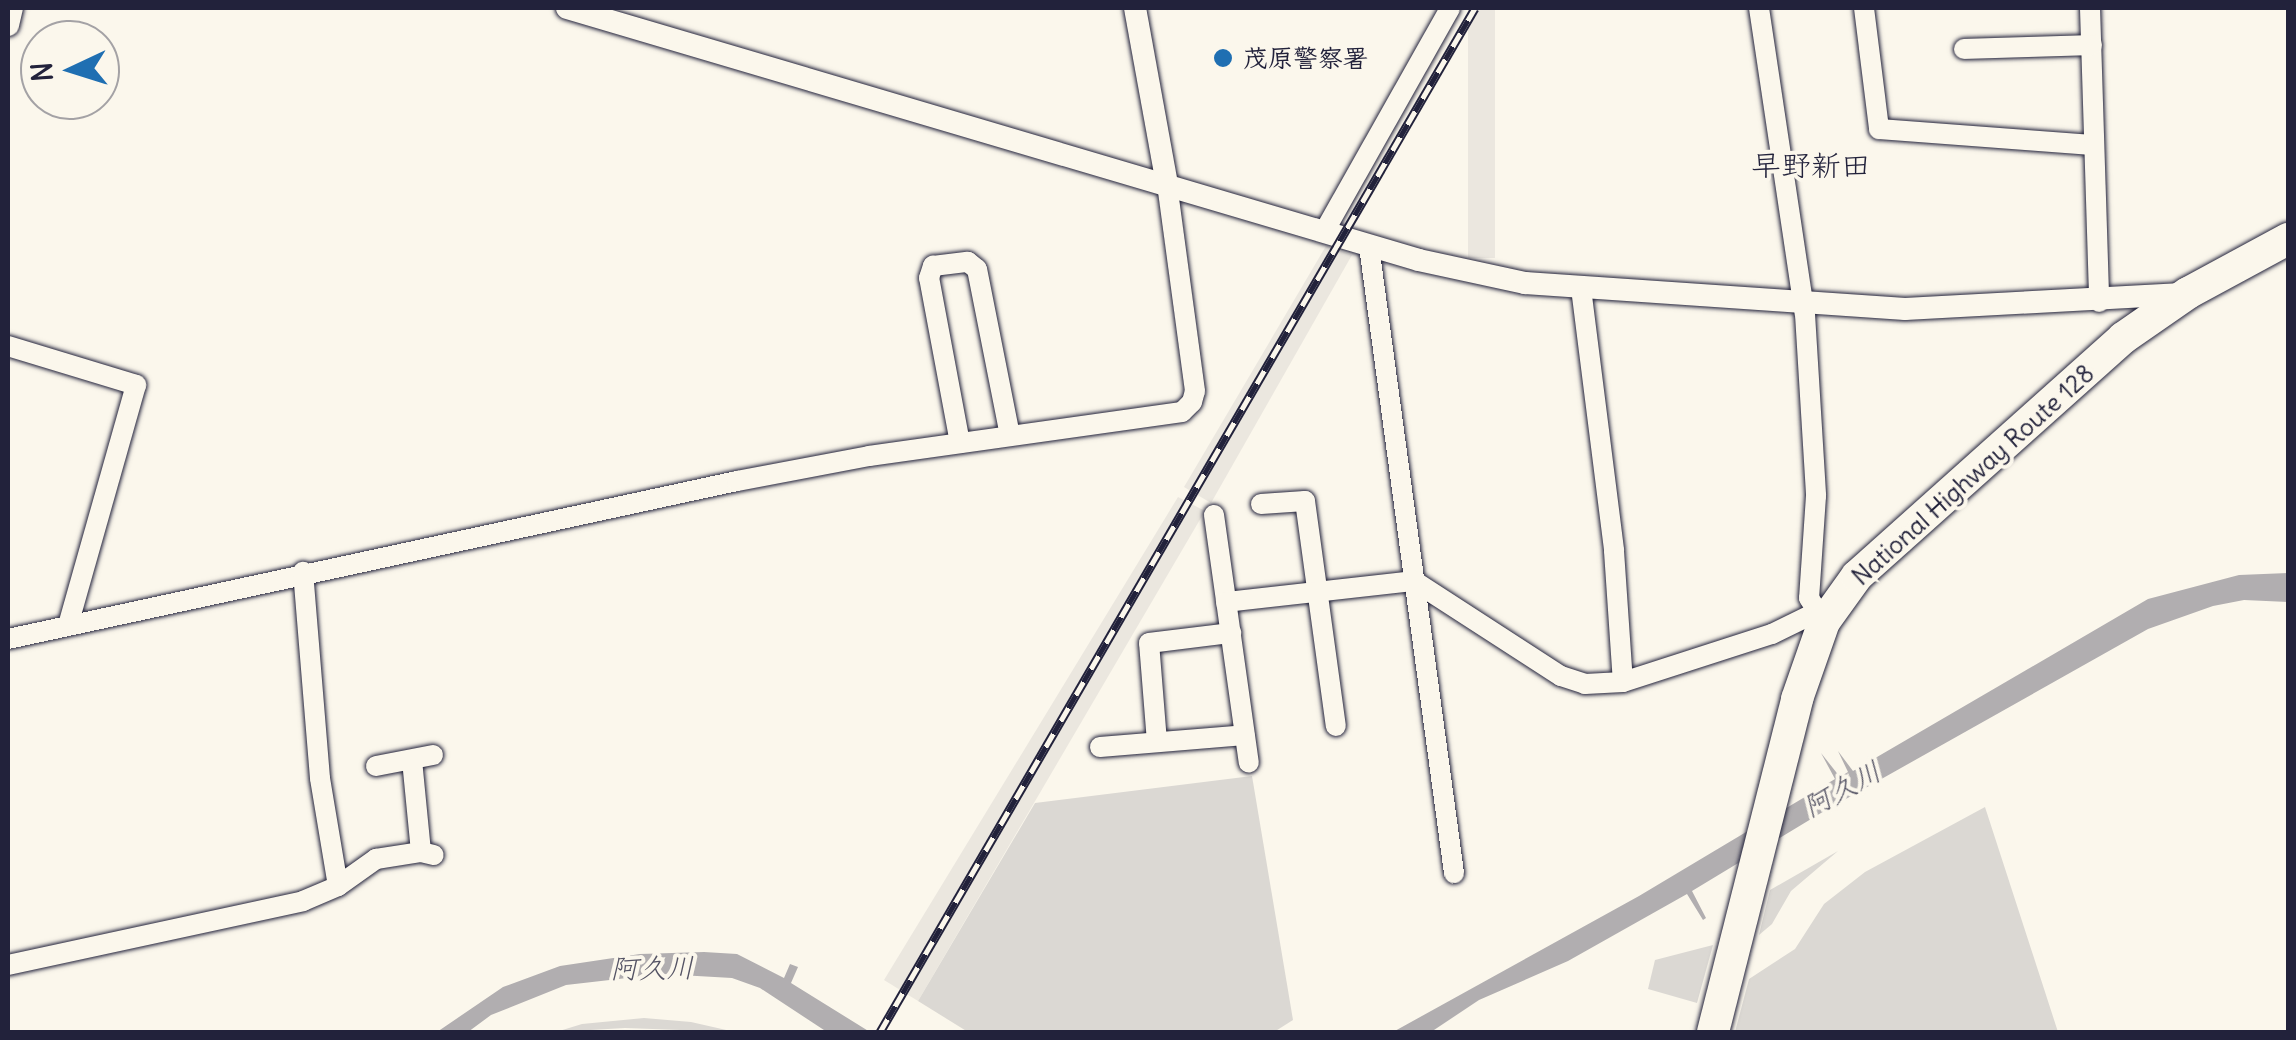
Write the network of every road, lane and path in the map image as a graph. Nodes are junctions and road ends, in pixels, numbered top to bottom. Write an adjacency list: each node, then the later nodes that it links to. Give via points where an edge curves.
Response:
1 (12, 8): 8 (street)
2 (567, 8): 12 (street)
3 (1134, 8): 12 (street)
4 (1450, 8): 13 (street)
5 (1760, 8): 19 (street)
6 (1864, 8): 11 (street, via 1879,129)
7 (2090, 8): 9 (street)
8 (8, 26)
9 (2092, 45): 10 (street); 11 (street)
10 (1964, 49)
11 (2092, 145): 18 (street)
12 (1167, 184): 13 (street); 21 (street, via 1192,402 1162,416)
13 (1324, 232): 15 (street)
14 (2288, 239): 17 (highway, National Highway Route 128)
15 (1369, 246): 16 (street, via 1471,273); 26 (street)
16 (1581, 288): 19 (street); 33 (street, via 1614,551)
17 (2188, 293): 18 (street); 29 (highway, National Highway Route 128, via 2123,338 1858,576)
18 (2099, 302): 19 (street, via 1904,309)
19 (1803, 303): 29 (street, via 1816,496 1809,598)
20 (8, 346): 30 (street, via 136,385)
21 (1010, 436): 22 (street); 22 (street, via 977,269 968,262 934,266 929,278)
22 (960, 444): 25 (street, via 719,485)
23 (1261, 504): 27 (street, via 1305,501)
24 (1214, 514): 28 (street)
25 (303, 572): 30 (street); 41 (street, via 320,778)
26 (1414, 582): 27 (street); 33 (street, via 1561,676 1585,684); 40 (street)
27 (1319, 592): 28 (street); 34 (street)
28 (1226, 602): 31 (street)
29 (1821, 617): 33 (street); 43 (highway, National Highway Route 128)
30 (68, 626): 32 (street)
31 (1231, 632): 35 (street); 36 (street, via 1149,642)
32 (8, 640)
33 (1622, 682)
34 (1336, 726)
35 (1245, 735): 36 (street); 38 (street)
36 (1157, 742): 37 (street)
37 (1100, 747)
38 (1249, 762)
39 (376, 766): 41 (street, via 423,757 428,853 376,859)
40 (1454, 873)
41 (338, 886): 42 (street, via 303,901)
42 (8, 965)
43 (1712, 1032)

